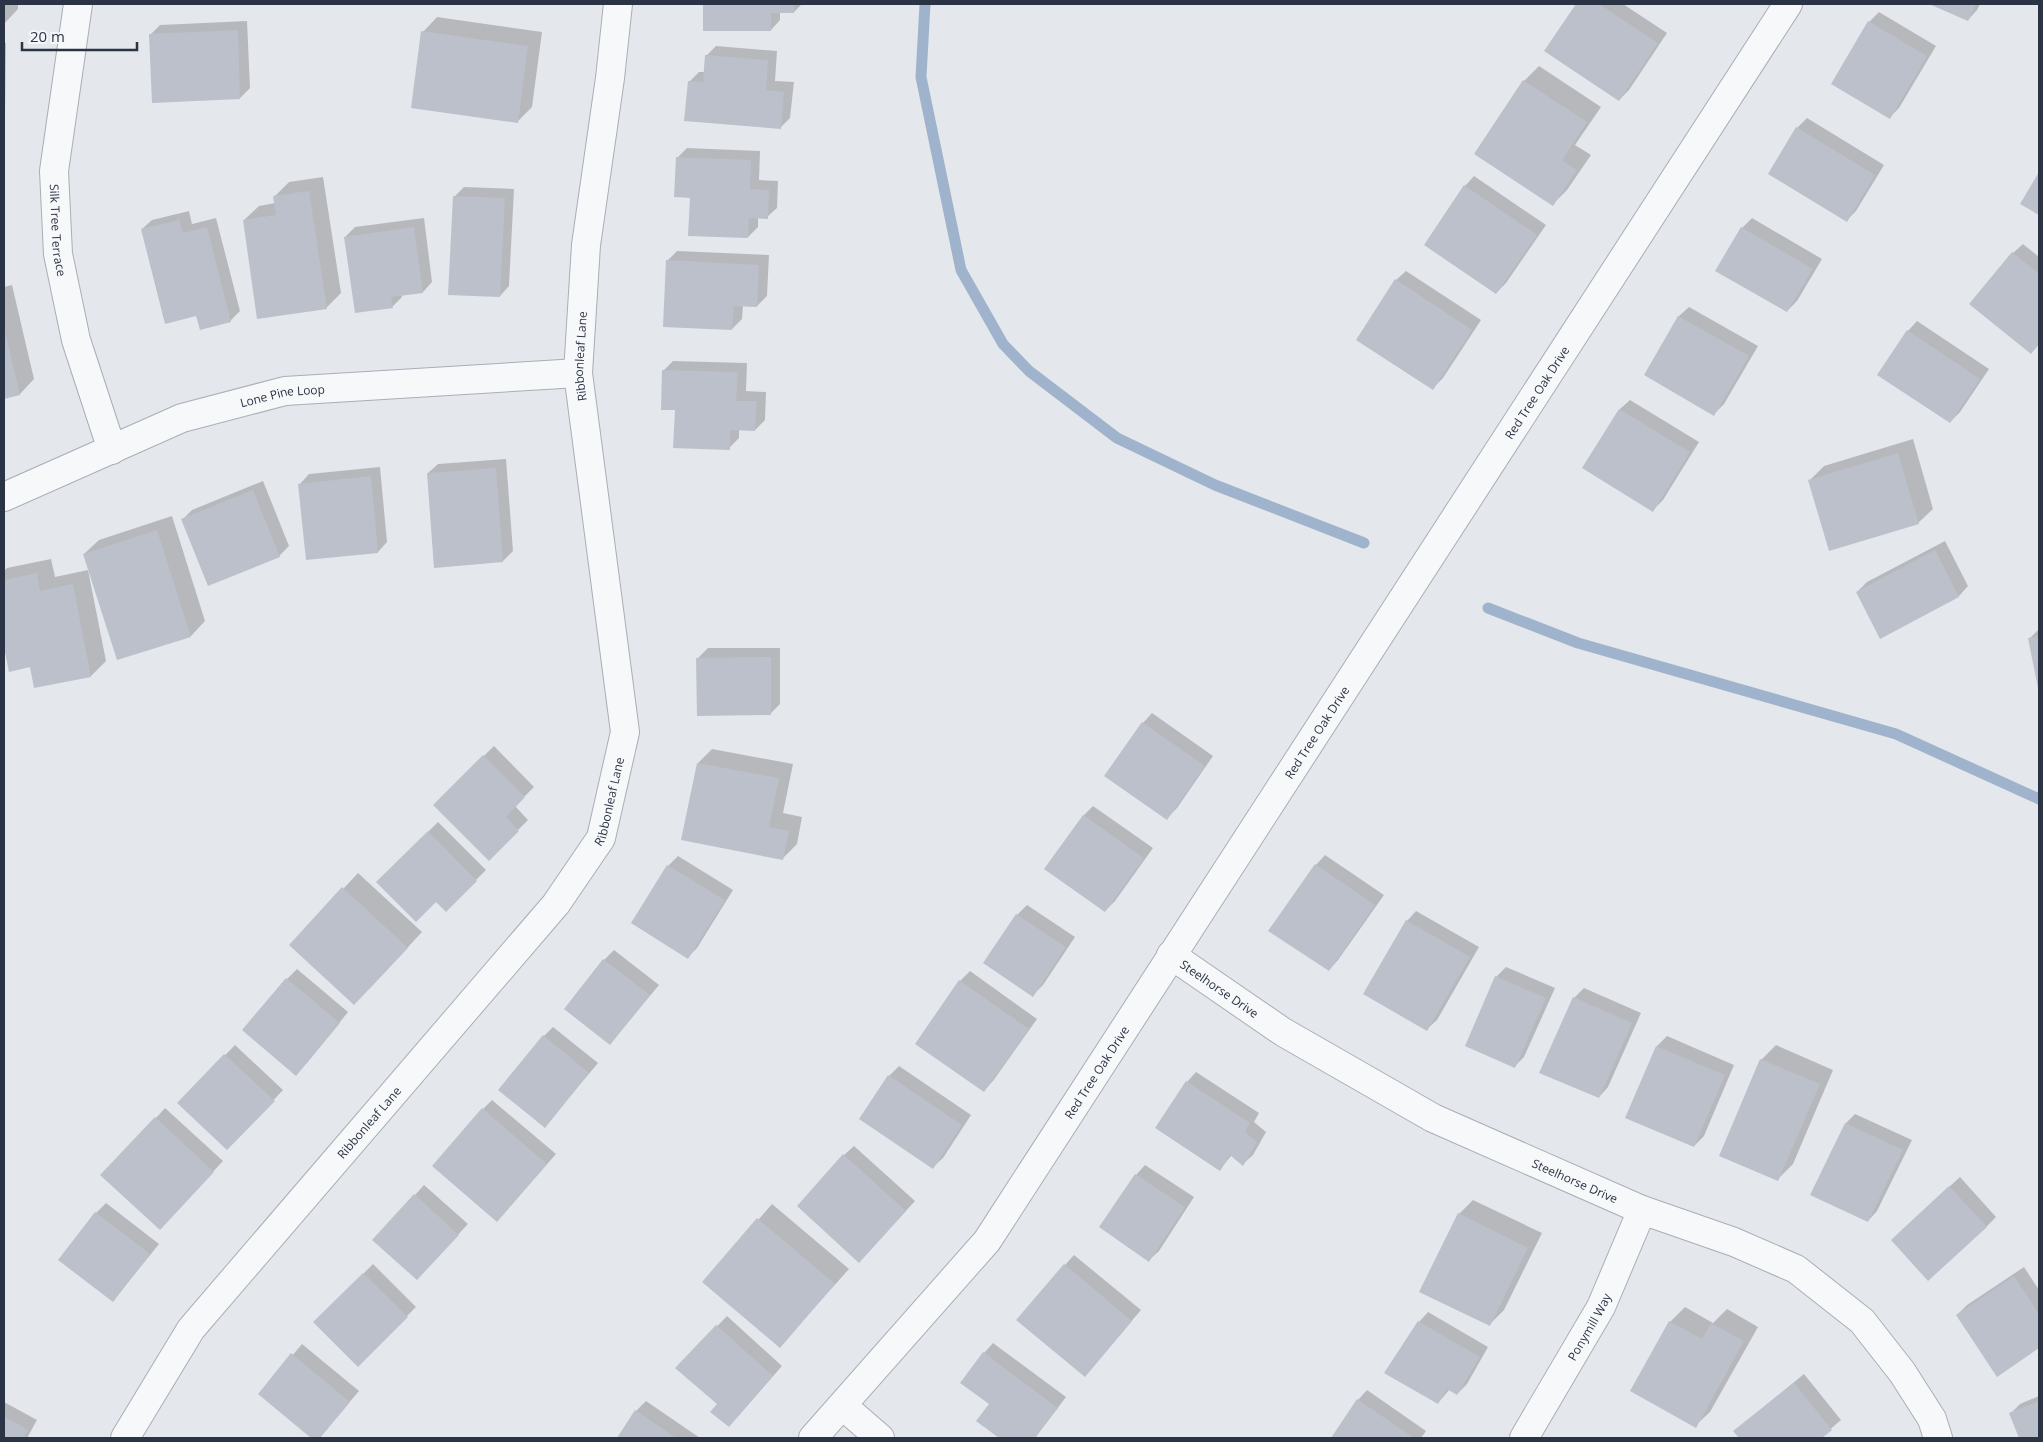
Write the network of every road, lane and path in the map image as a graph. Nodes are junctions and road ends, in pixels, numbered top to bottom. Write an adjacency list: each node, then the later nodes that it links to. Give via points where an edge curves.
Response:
1 (78, 4): 5 (street, Silk Tree Terrace, via 54,171 58,254 76,340)
2 (618, 4): 4 (street, Ribbonleaf Lane, via 586,245)
3 (1788, 4): 7 (street, Red Tree Oak Drive)
4 (578, 372): 5 (street, Lone Pine Loop, via 285,392 182,418); 10 (street, Ribbonleaf Lane, via 625,732 601,838 556,904 191,1330)
5 (112, 450): 6 (street, Lone Pine Loop)
6 (4, 497)
7 (1171, 955): 8 (street, Steelhorse Drive, via 1283,1032 1433,1118); 9 (street, Red Tree Oak Drive, via 987,1241)
8 (1642, 1210): 13 (street, Ponymill Way, via 1601,1307); 14 (street, Steelhorse Drive, via 1796,1268 1862,1321 1902,1372 1932,1419)
9 (843, 1406): 11 (street, Red Tree Oak Drive); 12 (street)
10 (125, 1438)
11 (813, 1438)
12 (880, 1438)
13 (1524, 1438)
14 (1938, 1438)

